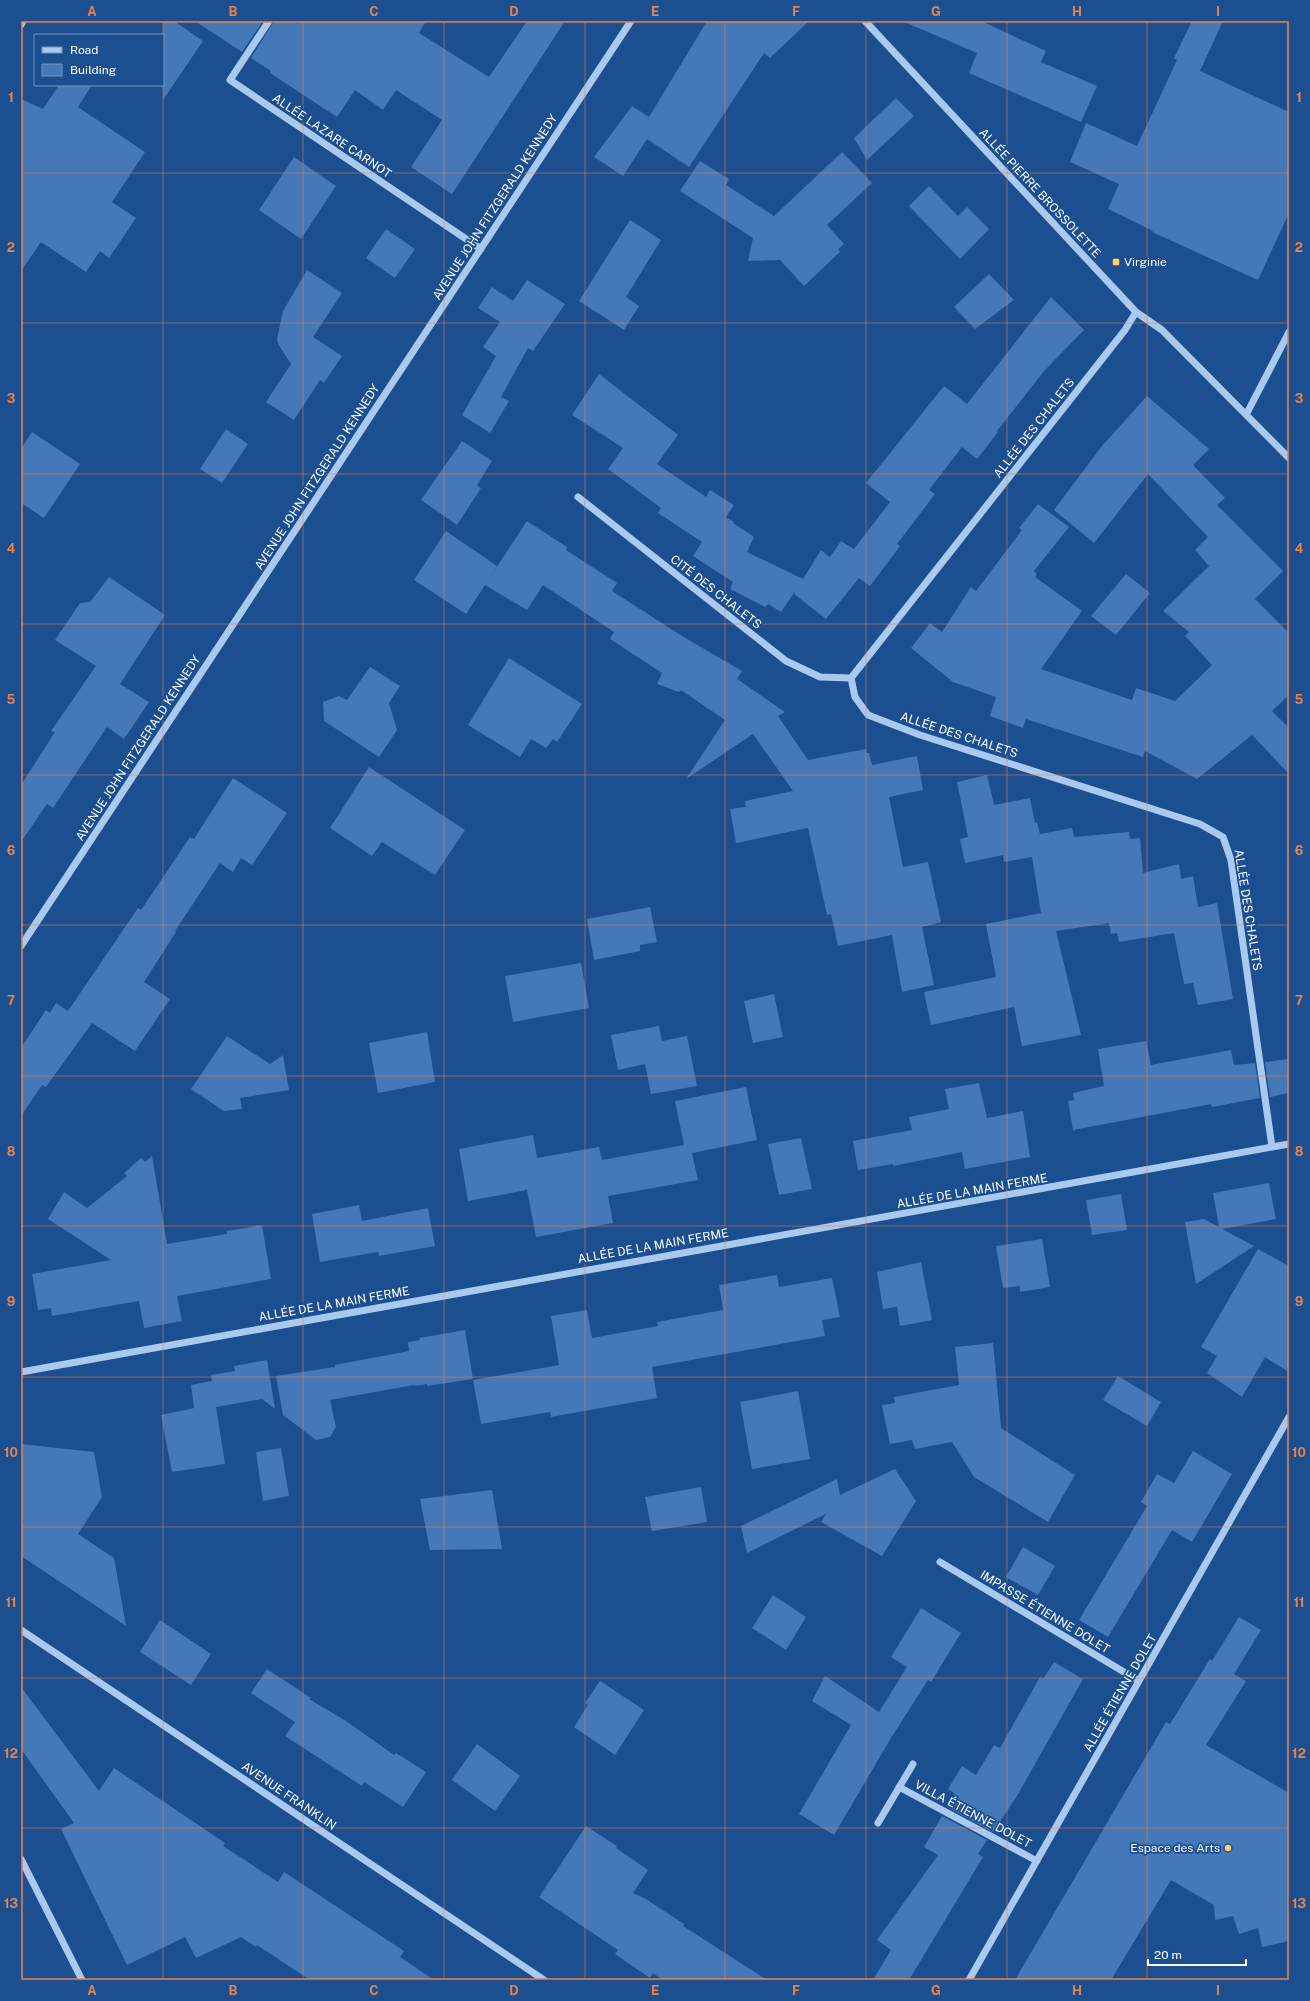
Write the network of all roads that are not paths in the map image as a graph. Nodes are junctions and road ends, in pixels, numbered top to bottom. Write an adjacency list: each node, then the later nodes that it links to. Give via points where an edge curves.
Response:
1 (23, 21): 5 (street)
2 (269, 21): 6 (street, ALLÉE LAZARE CARNOT, via 230,80)
3 (631, 21): 6 (street, AVENUE JOHN FITZGERALD KENNEDY)
4 (865, 21): 7 (street, ALLÉE PIERRE BROSSOLETTE)
5 (21, 25)
6 (481, 248): 13 (street, AVENUE JOHN FITZGERALD KENNEDY)
7 (1136, 312): 9 (street, ALLÉE PIERRE BROSSOLETTE, via 1162,330); 12 (street, ALLÉE DES CHALETS, via 1125,330)
8 (1289, 332): 9 (street)
9 (1247, 413): 10 (street, ALLÉE PIERRE BROSSOLETTE)
10 (1289, 458)
11 (578, 497): 12 (street, CITÉ DES CHALETS, via 786,661 820,677)
12 (851, 678): 15 (street, ALLÉE DES CHALETS, via 855,697 868,715 920,735 1200,824 1223,837 1230,860)
13 (21, 946)
14 (1289, 1144): 15 (street, ALLÉE DE LA MAIN FERME)
15 (1272, 1147): 16 (street, ALLÉE DE LA MAIN FERME)
16 (21, 1372)
17 (1289, 1417): 20 (street, ALLÉE ÉTIENNE DOLET)
18 (940, 1562): 20 (street, IMPASSE ÉTIENNE DOLET)
19 (21, 1630): 27 (street, AVENUE FRANKLIN)
20 (1139, 1681): 25 (street, ALLÉE ÉTIENNE DOLET)
21 (913, 1764): 22 (street, VILLA ÉTIENNE DOLET)
22 (899, 1787): 23 (street, VILLA ÉTIENNE DOLET); 25 (street, VILLA ÉTIENNE DOLET)
23 (878, 1823)
24 (21, 1859): 26 (street)
25 (1037, 1861): 28 (street, ALLÉE ÉTIENNE DOLET)
26 (82, 1980)
27 (544, 1980)
28 (969, 1980)

